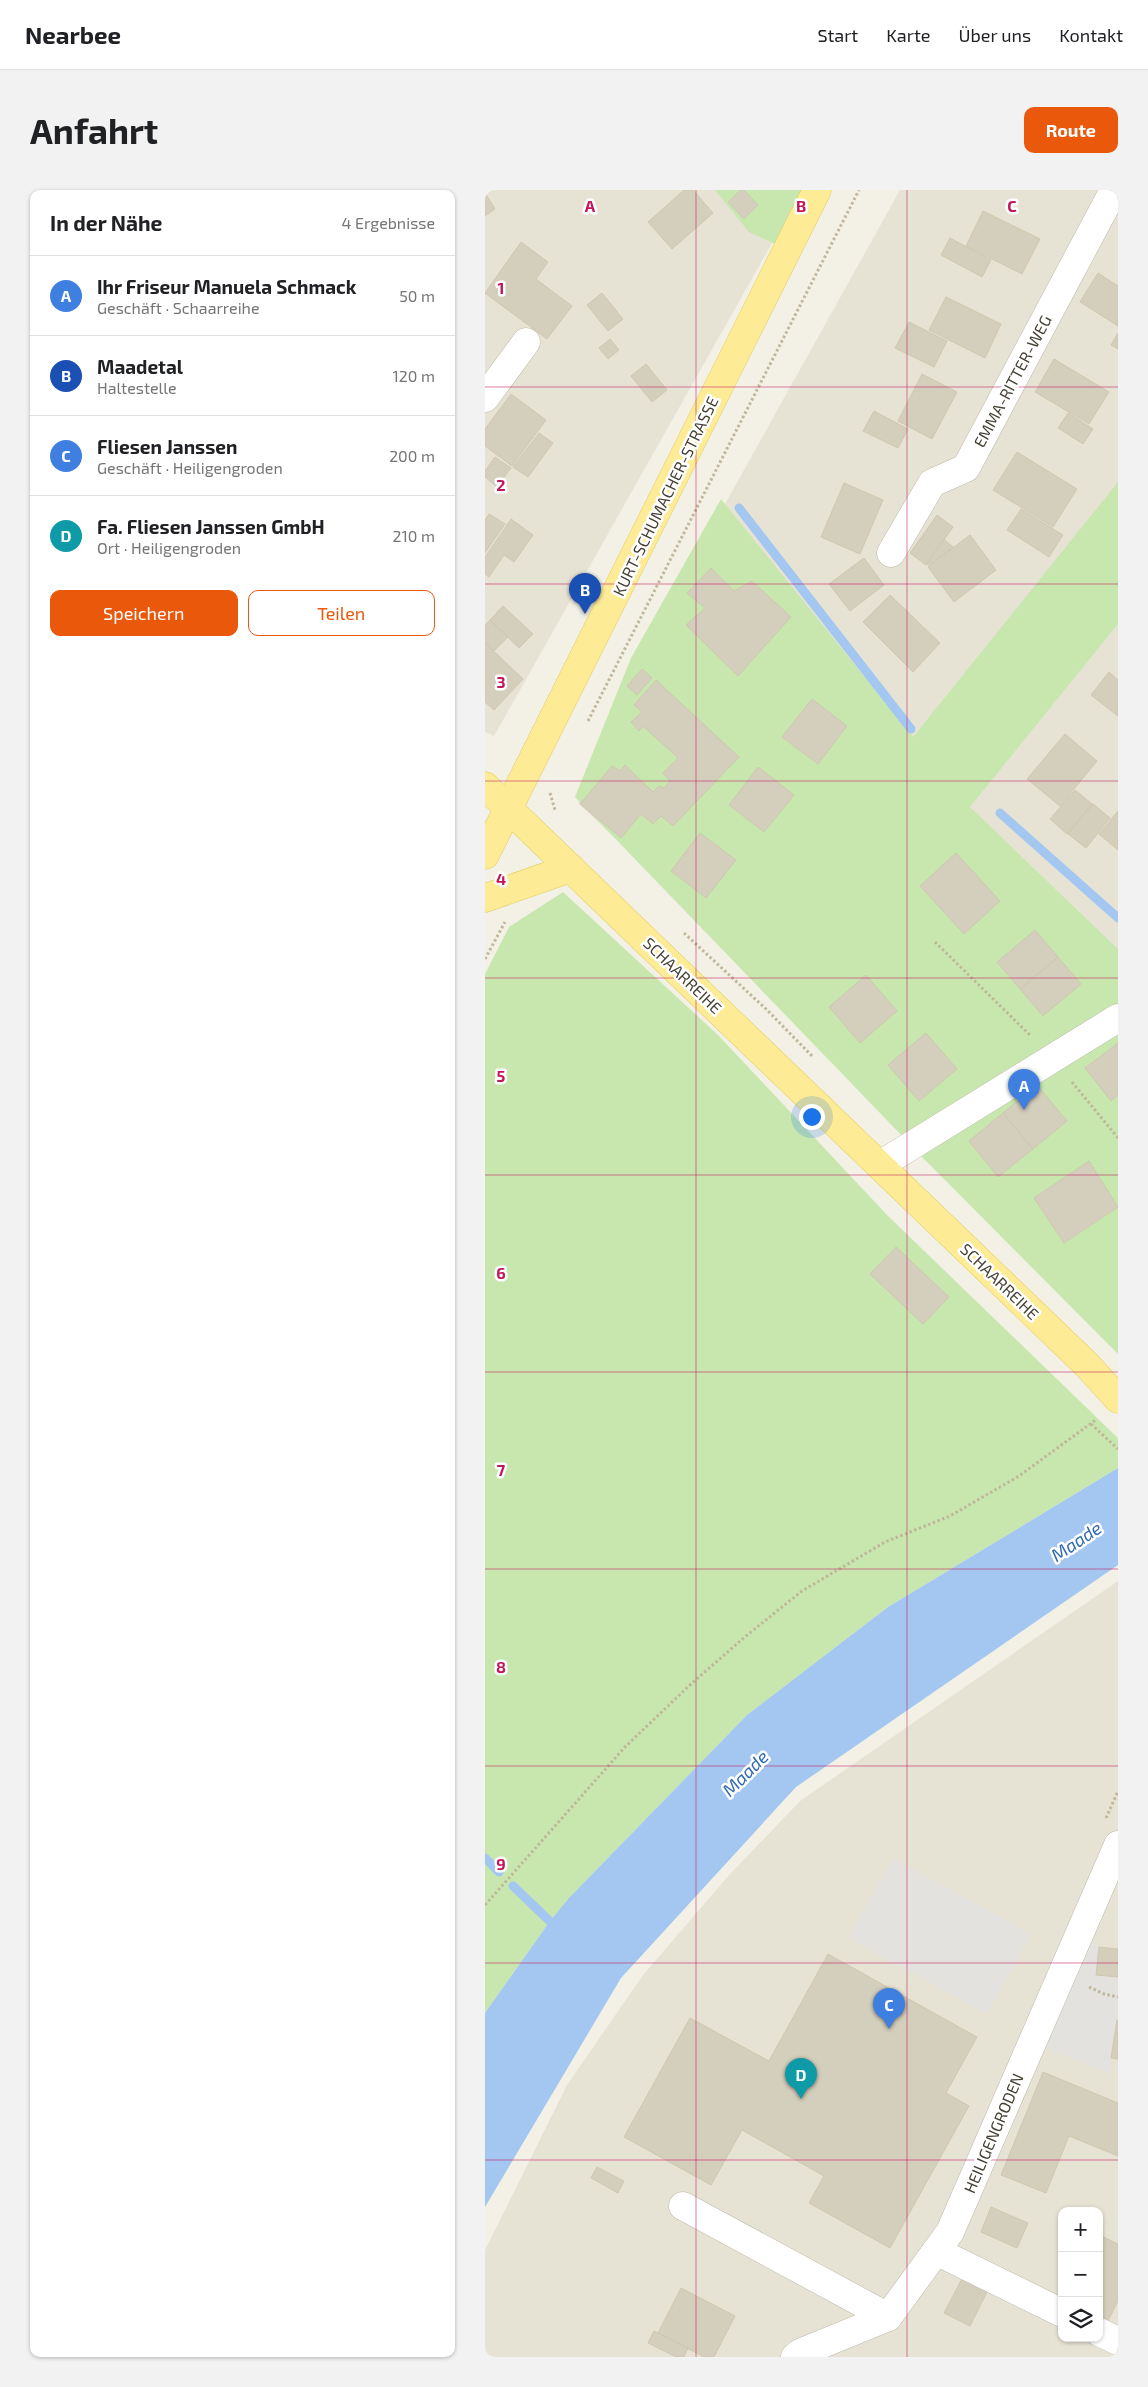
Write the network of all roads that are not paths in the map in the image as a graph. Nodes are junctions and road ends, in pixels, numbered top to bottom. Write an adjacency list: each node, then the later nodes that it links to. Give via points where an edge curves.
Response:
1 (817, 190): 7 (main road, KURT-SCHUMACHER-STRASSE)
2 (1114, 190): 5 (street, EMMA-RITTER-WEG, via 966,468 932,483)
3 (526, 342): 4 (street)
4 (485, 398)
5 (891, 553)
6 (485, 786): 7 (main road, SCHAARREIHE)
7 (508, 810): 8 (main road, KURT-SCHUMACHER-STRASSE); 9 (main road, SCHAARREIHE)
8 (485, 855)
9 (571, 868): 10 (main road); 12 (main road, SCHAARREIHE)
10 (485, 898)
11 (1118, 1018): 12 (street)
12 (880, 1165): 13 (main road, SCHAARREIHE, via 1087,1365)
13 (1118, 1399)
14 (1118, 1844): 16 (street, HEILIGENGRODEN, via 950,2232)
15 (683, 2206): 18 (street)
16 (936, 2251): 17 (street); 18 (street, HEILIGENGRODEN)
17 (1058, 2311)
18 (888, 2317): 21 (street)
19 (1103, 2334): 20 (street)
20 (1118, 2341)
21 (795, 2357)

